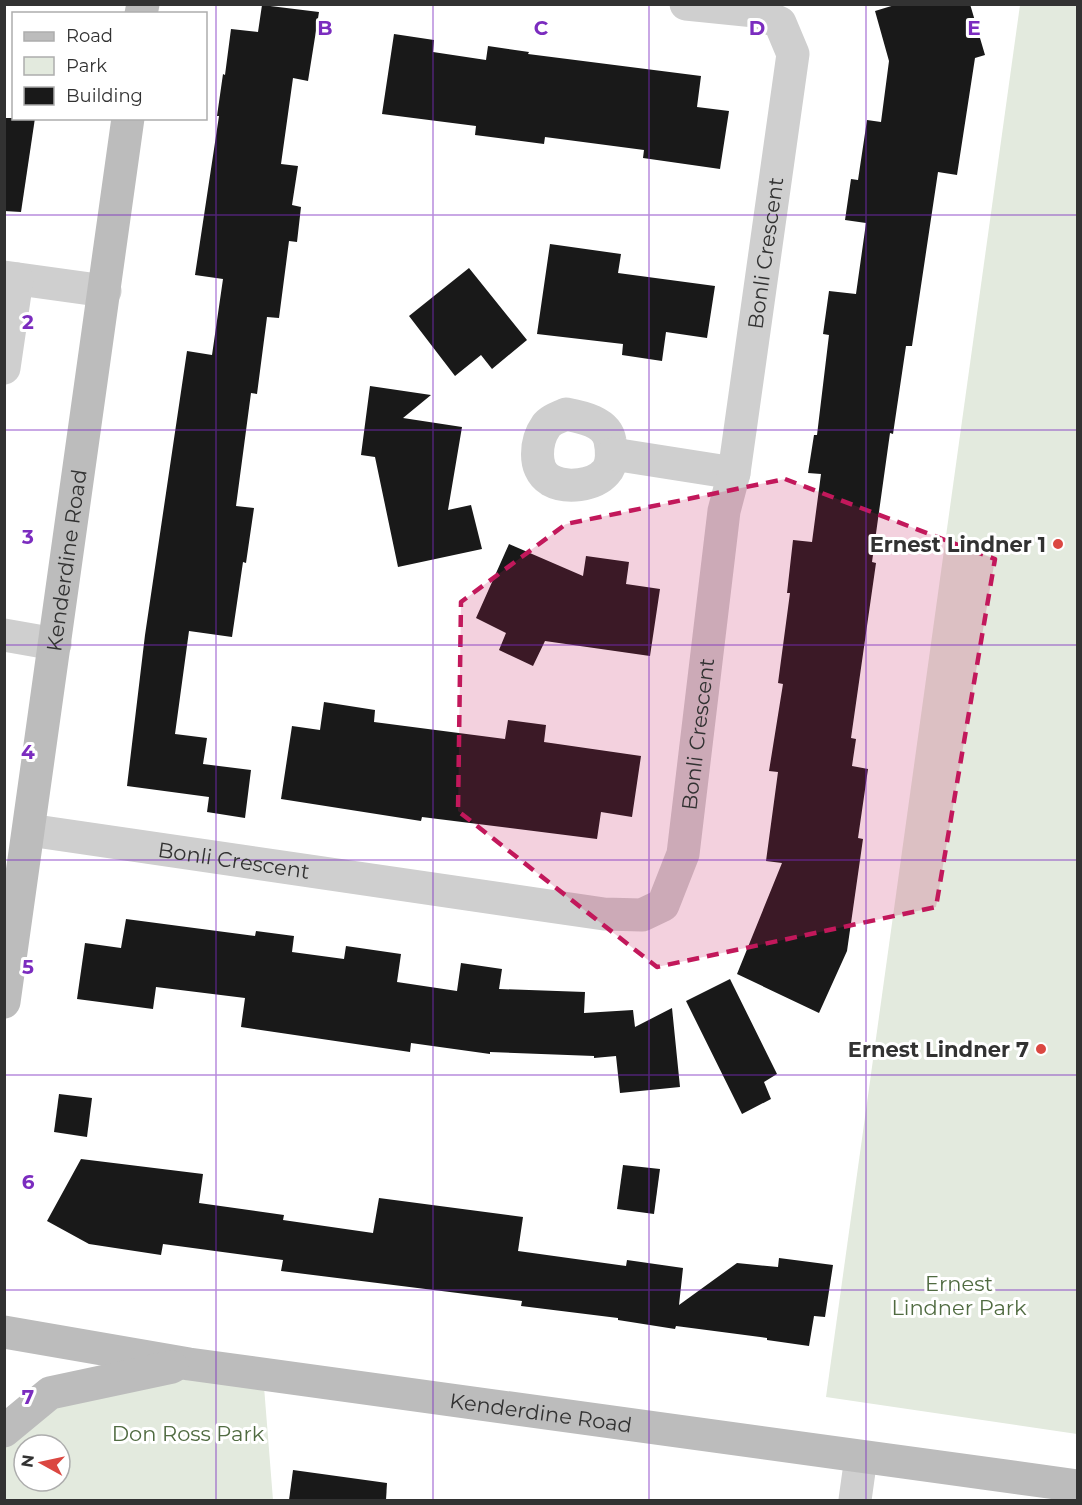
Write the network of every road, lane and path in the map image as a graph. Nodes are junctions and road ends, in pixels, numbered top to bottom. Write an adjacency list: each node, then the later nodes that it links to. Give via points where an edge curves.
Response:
1 (686, 4): 7 (street, Bonli Crescent, via 755,11 780,23 793,54)
2 (128, 120): 4 (street, Kenderdine Road)
3 (11, 278): 4 (street); 5 (street)
4 (105, 291): 9 (street, Kenderdine Road)
5 (4, 368)
6 (613, 454): 7 (street)
7 (734, 473): 10 (street, Bonli Crescent, via 724,511 683,854 663,905 642,915 604,914)
8 (4, 635): 9 (street)
9 (55, 644): 10 (street, Kenderdine Road)
10 (29, 831): 11 (street, Kenderdine Road)
11 (10, 923): 12 (street, Kenderdine Road)
12 (4, 1002)
13 (4, 1332): 14 (street, Kenderdine Road)
14 (189, 1364): 15 (street, via 50,1393); 16 (street, Kenderdine Road)
15 (4, 1431)
16 (861, 1457): 17 (street, Kenderdine Road); 18 (street)
17 (1077, 1486)
18 (855, 1500)

